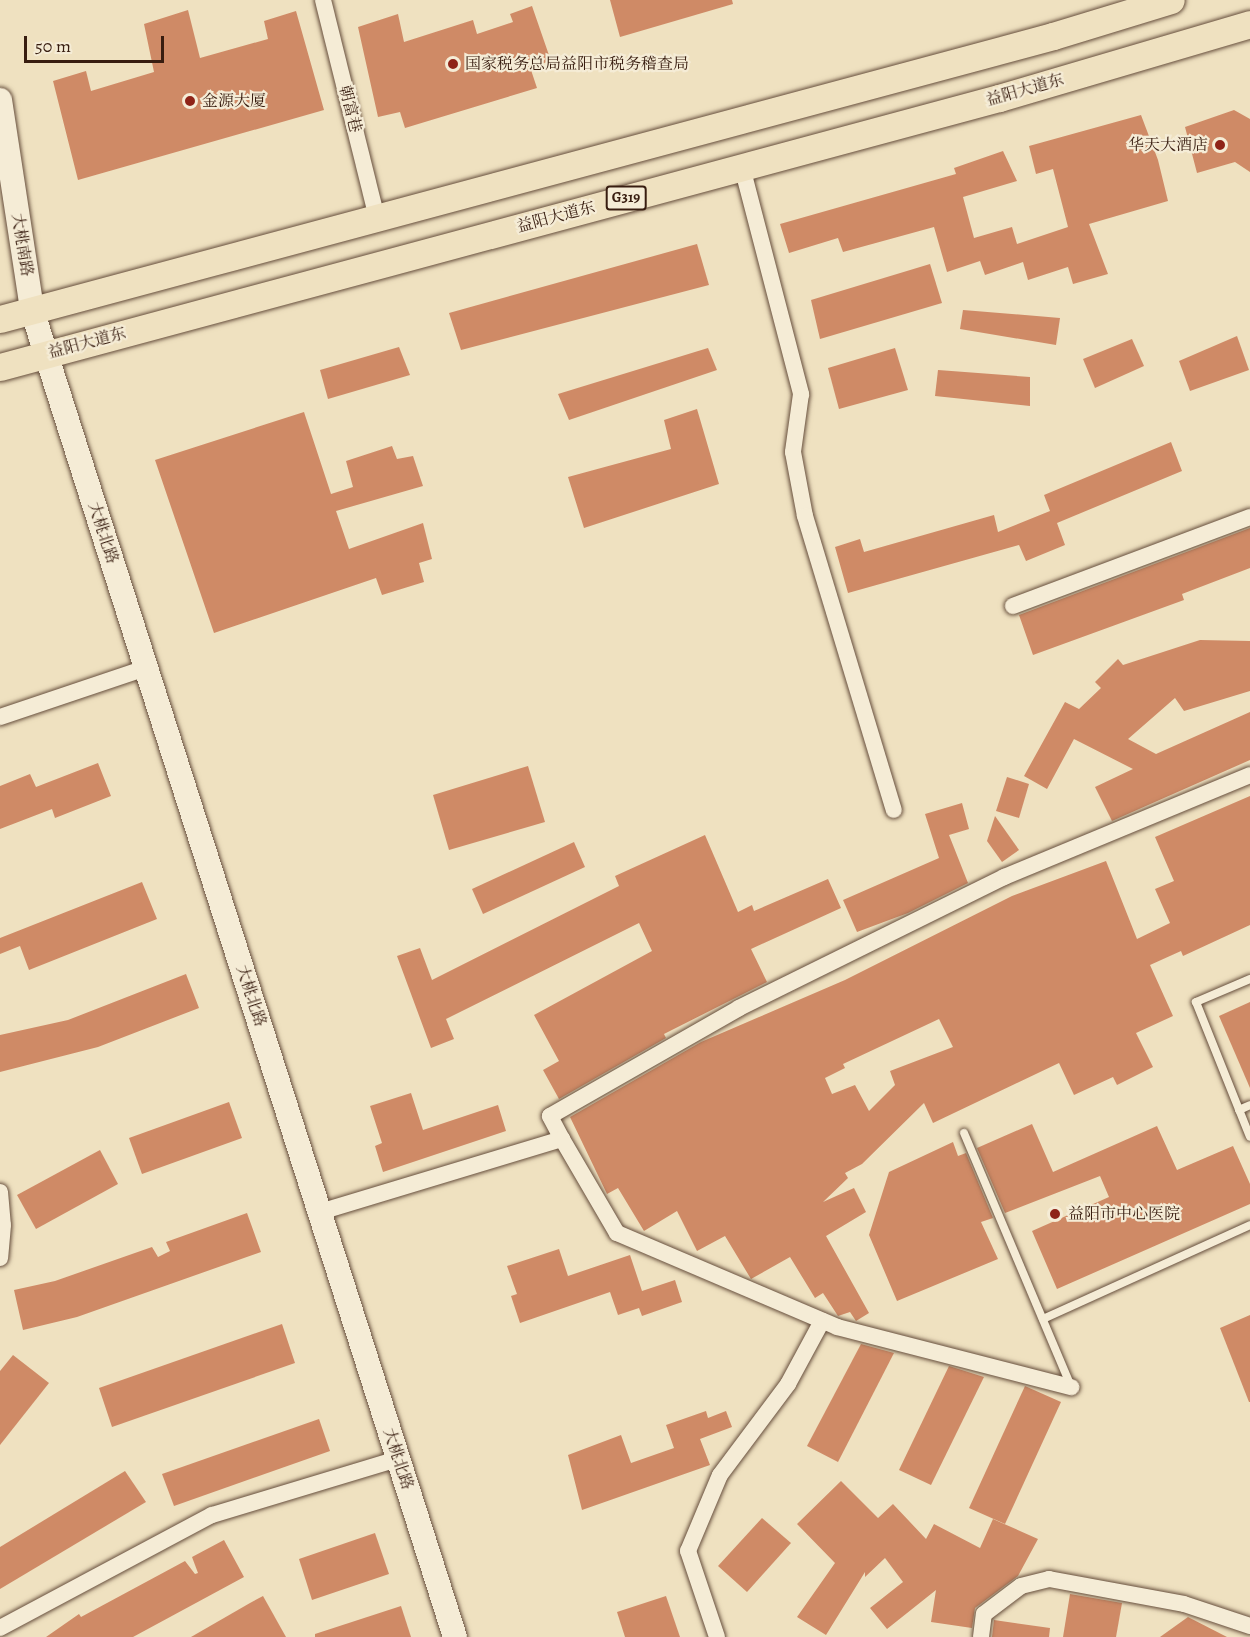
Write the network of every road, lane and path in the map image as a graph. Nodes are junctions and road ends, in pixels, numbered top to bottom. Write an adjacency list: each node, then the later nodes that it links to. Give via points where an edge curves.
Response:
1 (323, 0): 6 (street, 朝富巷)
2 (1171, 0): 6 (main road, via 1053,36)
3 (1242, 30): 5 (main road, 益阳大道东 / G319)
4 (0, 100): 7 (street, 大桃南路)
5 (742, 167): 9 (main road, 益阳大道东 / G319); 16 (street, via 801,394 793,452 805,516)
6 (377, 218): 7 (main road)
7 (32, 310): 8 (main road); 9 (street, 大桃南路)
8 (0, 320)
9 (46, 354): 10 (main road, 益阳大道东 / G319); 13 (street, 大桃北路)
10 (0, 367)
11 (1250, 517): 12 (street)
12 (1013, 606)
13 (146, 669): 14 (street); 24 (street, 大桃北路)
14 (0, 717)
15 (1250, 775): 22 (street, via 1004,877 739,1008 550,1116)
16 (894, 810)
17 (1250, 979): 19 (lane, via 1196,1002)
18 (1250, 1105): 19 (lane)
19 (1239, 1110): 21 (lane)
20 (964, 1133): 27 (lane)
21 (1250, 1137)
22 (562, 1139): 24 (street); 28 (street, via 617,1233)
23 (0, 1192): 26 (street)
24 (320, 1212): 30 (street, 大桃北路)
25 (1250, 1225): 27 (lane)
26 (0, 1258)
27 (1043, 1319): 29 (lane)
28 (822, 1321): 29 (street); 34 (street, via 788,1384 720,1475 688,1551)
29 (1071, 1386)
30 (398, 1459): 32 (street, via 212,1515); 33 (street, 大桃北路)
31 (1250, 1626): 35 (street, via 1184,1604 1049,1579 1021,1586 984,1614)
32 (0, 1628)
33 (455, 1637)
34 (717, 1637)
35 (981, 1637)

